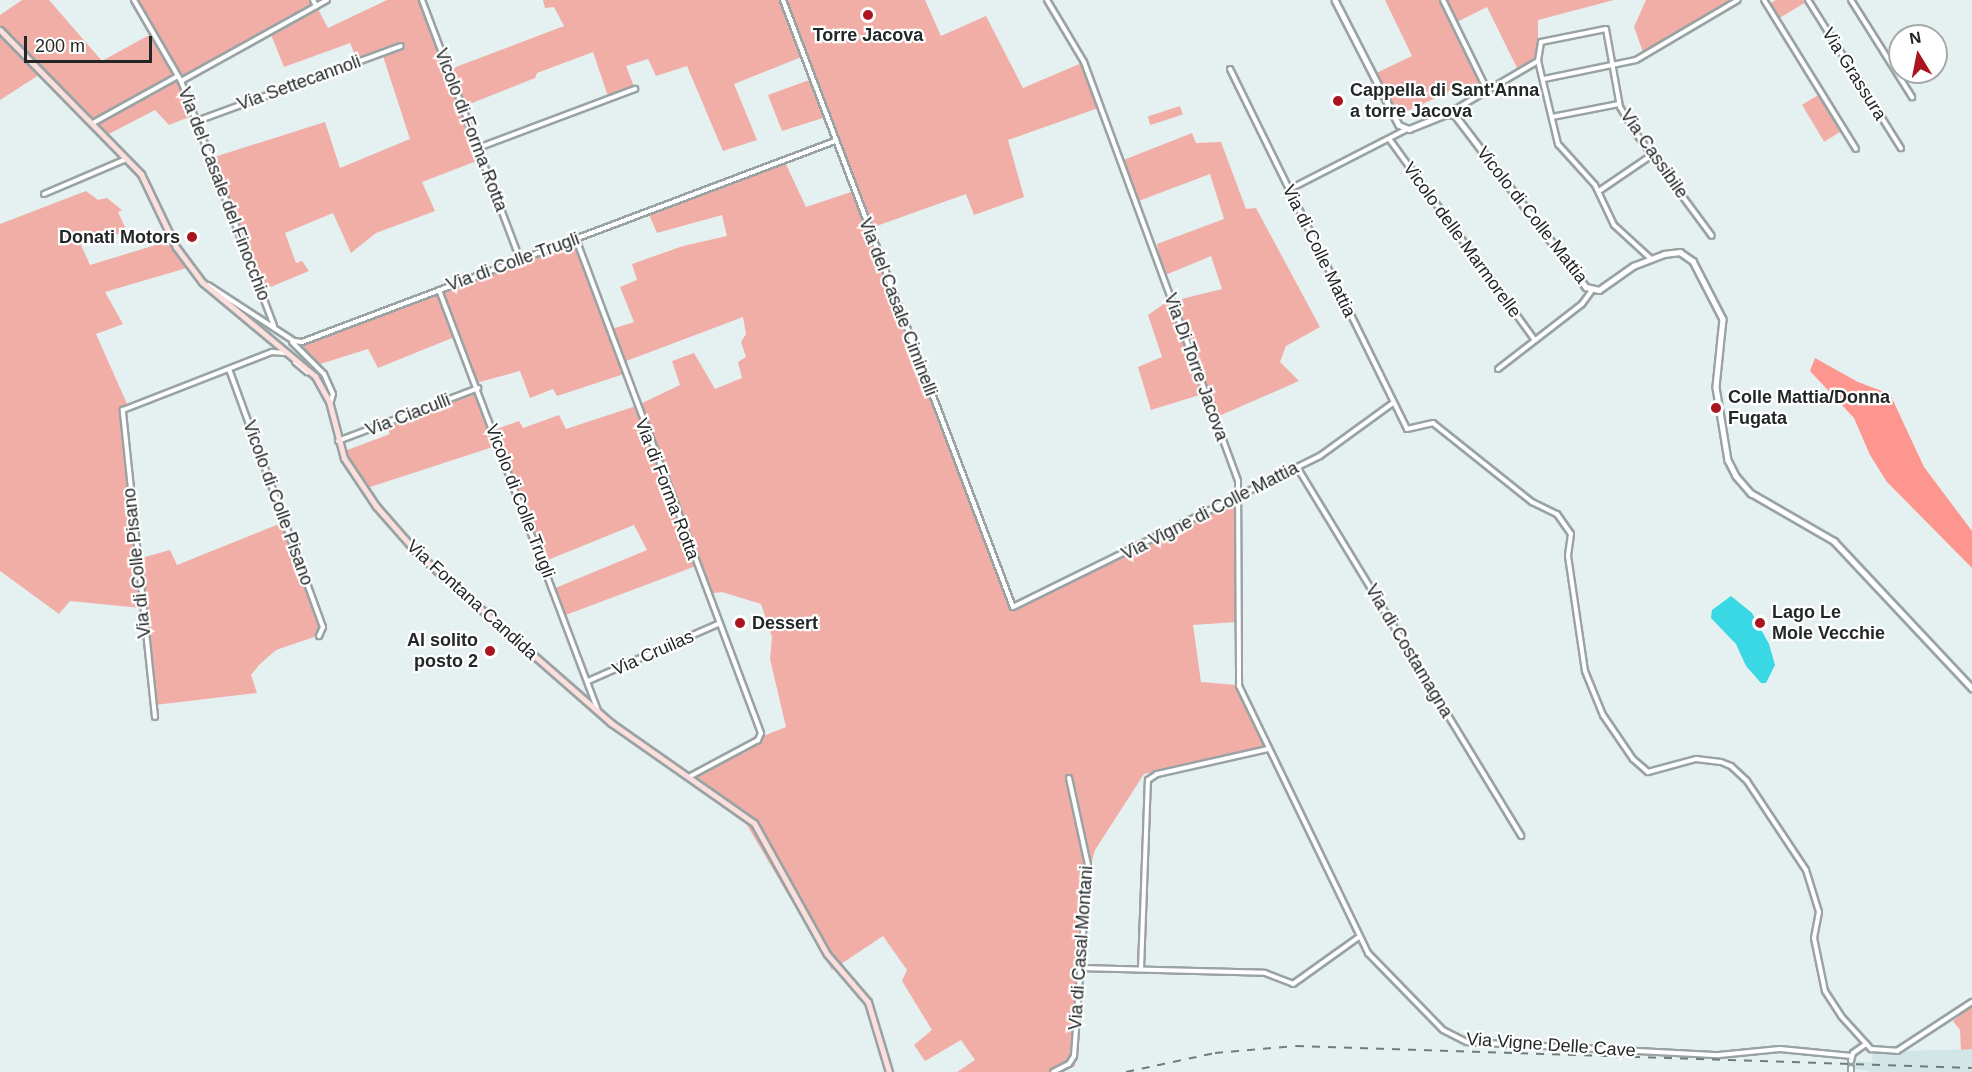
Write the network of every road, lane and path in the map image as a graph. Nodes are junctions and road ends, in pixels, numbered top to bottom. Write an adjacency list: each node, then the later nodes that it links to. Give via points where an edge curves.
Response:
1 (134, 0): 19 (street, Via del Casale del Finocchio)
2 (313, 0): 13 (street)
3 (327, 0): 13 (street)
4 (422, 0): 33 (street, Vicolo di Forma Rotta)
5 (783, 0): 32 (street, Via del Casale Ciminelli)
6 (1047, 0): 59 (street, Via Di Torre Jacova, via 1084,62 1237,475)
7 (1335, 0): 30 (street, via 1391,114)
8 (1443, 0): 23 (street)
9 (1738, 0): 17 (street, via 1636,60)
10 (1764, 0): 35 (street)
11 (1808, 0): 34 (street, Via Grassura)
12 (1851, 0): 24 (street)
13 (316, 6): 21 (street)
14 (0, 31): 29 (main road, Via Fontana Candida)
15 (401, 46): 28 (street, Via Settecannoli)
16 (1538, 61): 17 (street, Via Cassibile, via 1541,42 1606,29); 20 (street); 23 (street)
17 (1613, 65): 20 (street); 25 (street, Via Cassibile)
18 (1230, 69): 38 (street, Via di Colle Mattia)
19 (176, 77): 21 (street, Via del Casale del Finocchio); 29 (street)
20 (1544, 79): 27 (street)
21 (181, 81): 28 (street, Via del Casale del Finocchio)
22 (635, 89): 33 (street)
23 (1488, 92): 26 (street)
24 (1912, 97)
25 (1619, 104): 27 (street); 36 (street, Via Cassibile)
26 (1449, 113): 30 (street); 47 (street, Vicolo di Colle Mattia, via 1464,125 1577,278)
27 (1552, 117): 39 (street, via 1558,144)
28 (197, 121): 48 (street, Via del Casale del Finocchio)
29 (93, 123): 37 (main road, Via Fontana Candida)
30 (1407, 129): 31 (street)
31 (1390, 140): 38 (street); 50 (street, Vicolo delle Marmorelle)
32 (835, 141): 42 (street, Via di Colle Trugli); 60 (street, Via del Casale Ciminelli, via 1009,603)
33 (478, 148): 44 (street, Vicolo di Forma Rotta)
34 (1901, 148)
35 (1856, 149)
36 (1652, 155): 39 (street); 41 (street, Via Cassibile)
37 (126, 158): 40 (street); 45 (main road, Via Fontana Candida, via 147,182 176,247)
38 (1290, 189): 56 (street, Via di Colle Mattia)
39 (1599, 191): 43 (street, via 1614,225)
40 (44, 194)
41 (1712, 236)
42 (576, 239): 44 (street, Via di Colle Trugli); 61 (street, Via di Forma Rotta)
43 (1650, 258): 47 (street); 64 (street, via 1675,252 1688,256 1719,306 1724,327 1716,387 1729,463 1737,479 1753,494 1836,543)
44 (520, 260): 46 (street, Via di Colle Trugli)
45 (202, 282): 48 (street, Via di Colle Trugli); 53 (main road, Via Fontana Candida)
46 (439, 290): 49 (street, Via di Colle Trugli, via 305,341 297,342); 54 (street, Vicolo di Colle Trugli)
47 (1592, 290): 50 (street, via 1582,304)
48 (275, 328): 49 (street, Via di Colle Trugli)
49 (285, 335): 55 (street, via 324,374 333,397)
50 (1535, 340): 52 (street)
51 (229, 369): 53 (street, via 279,351); 62 (street, Vicolo di Colle Pisano, via 323,627); 66 (street, Via di Colle Pisano, via 124,409 141,608)
52 (1498, 369)
53 (313, 373): 55 (main road, Via Fontana Candida)
54 (478, 388): 57 (street, Via Ciaculli); 63 (street, Vicolo di Colle Trugli)
55 (330, 404): 57 (main road, Via Fontana Candida)
56 (1393, 404): 58 (street, Via Vigne di Colle Mattia, via 1330,450); 75 (street, Via di Colle Mattia, via 1409,431 1432,423 1532,502 1557,514 1571,533 1568,555 1585,671 1615,734 1646,772 1703,759 1729,765 1747,781 1803,862 1819,910 1814,938 1823,984 1839,1014)
57 (338, 441): 65 (main road, Via Fontana Candida, via 360,483 418,554)
58 (1297, 467): 59 (street, Via Vigne di Colle Mattia); 70 (street, Via di Costamagna)
59 (1240, 495): 60 (street, Via Vigne di Colle Mattia); 67 (street, Via Di Torre Jacova, via 1237,679)
60 (1019, 608)
61 (718, 624): 63 (street, Via Cruilas); 68 (street, Via di Forma Rotta, via 761,737)
62 (320, 636)
63 (588, 681): 65 (street, Vicolo di Colle Trugli)
64 (1972, 687)
65 (599, 714): 68 (main road, Via Fontana Candida)
66 (155, 717)
67 (1268, 749): 71 (street, Via Vigne Delle Cave); 73 (street, via 1157,774 1147,782)
68 (688, 778): 76 (main road, Via Fontana Candida, via 738,808 759,829 827,954 868,1002)
69 (1070, 778): 72 (street, Via di Casal Montani, via 1088,856)
70 (1521, 836)
71 (1359, 937): 73 (street, via 1296,983 1262,973); 75 (street, Via Vigne Delle Cave, via 1370,956 1441,1028 1467,1042 1717,1055 1780,1049 1851,1058)
72 (1080, 968): 73 (street); 77 (street, Via di Casal Montani, via 1074,1056 1069,1064)
73 (1141, 969)
74 (1972, 1002): 75 (street, via 1895,1052 1876,1051)
75 (1866, 1044)
76 (889, 1072)
77 (1053, 1072)

